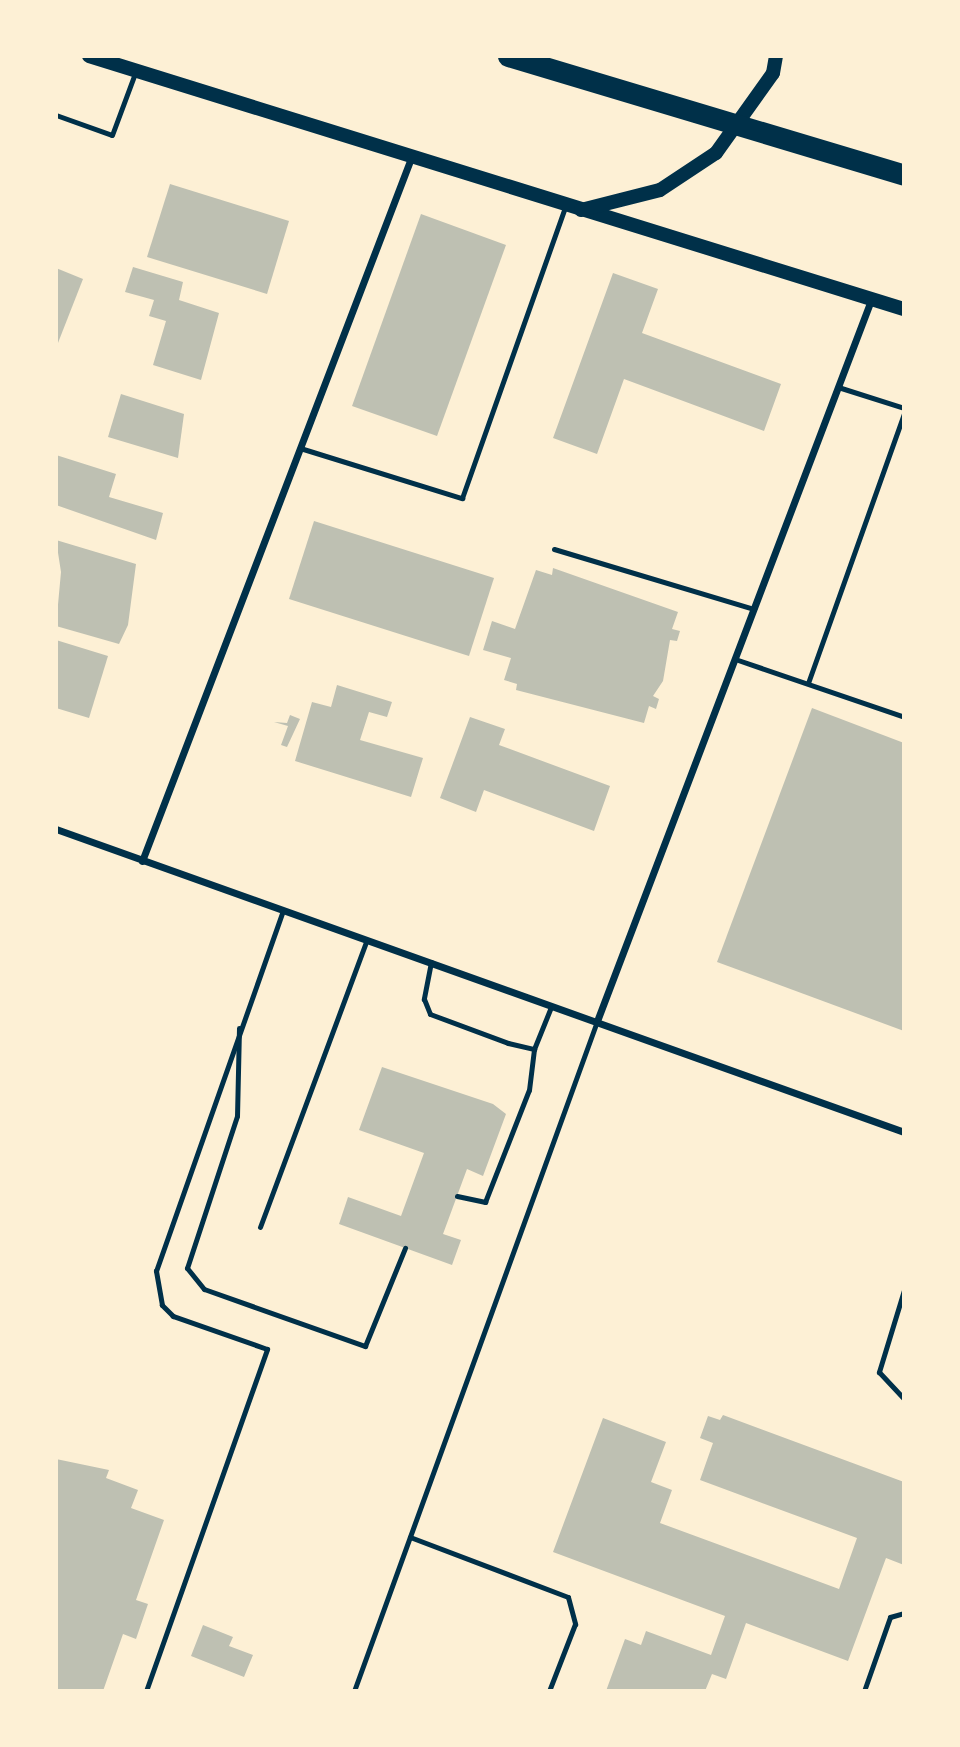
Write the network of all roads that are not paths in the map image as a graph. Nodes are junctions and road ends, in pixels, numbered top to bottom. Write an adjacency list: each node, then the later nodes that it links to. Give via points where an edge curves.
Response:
1 (89, 56): 4 (main road)
2 (508, 56): 7 (highway)
3 (776, 56): 8 (main road, via 773,73 716,153 660,190)
4 (136, 71): 5 (lane, via 112,135); 6 (main road)
5 (56, 115)
6 (411, 158): 8 (main road); 14 (street)
7 (904, 175)
8 (573, 208): 9 (main road); 14 (lane, via 462,498)
9 (871, 300): 10 (main road); 11 (street)
10 (904, 309)
11 (838, 387): 12 (lane); 16 (street)
12 (904, 408)
13 (904, 414): 18 (lane)
14 (300, 448): 21 (street)
15 (554, 549): 16 (lane)
16 (754, 609): 17 (street)
17 (735, 660): 18 (lane); 26 (street)
18 (808, 683): 19 (lane)
19 (904, 717)
20 (56, 829): 21 (street)
21 (142, 861): 22 (street)
22 (283, 911): 23 (street); 27 (lane)
23 (367, 940): 24 (street); 31 (lane)
24 (431, 962): 25 (street); 28 (lane, via 424,999 430,1014)
25 (551, 1007): 26 (street); 28 (lane)
26 (597, 1021): 29 (street); 35 (lane)
27 (239, 1022): 32 (lane, via 237,1116 187,1268 204,1289 365,1346); 37 (lane, via 166,1229 157,1289 173,1317 267,1349)
28 (534, 1049): 30 (lane, via 529,1090 485,1202)
29 (904, 1132)
30 (457, 1196)
31 (260, 1227)
32 (405, 1248)
33 (904, 1290): 34 (lane, via 879,1372)
34 (904, 1399)
35 (410, 1537): 38 (lane); 39 (lane, via 568,1597 575,1624)
36 (904, 1613): 40 (lane, via 890,1617)
37 (146, 1691)
38 (354, 1691)
39 (549, 1691)
40 (864, 1691)

